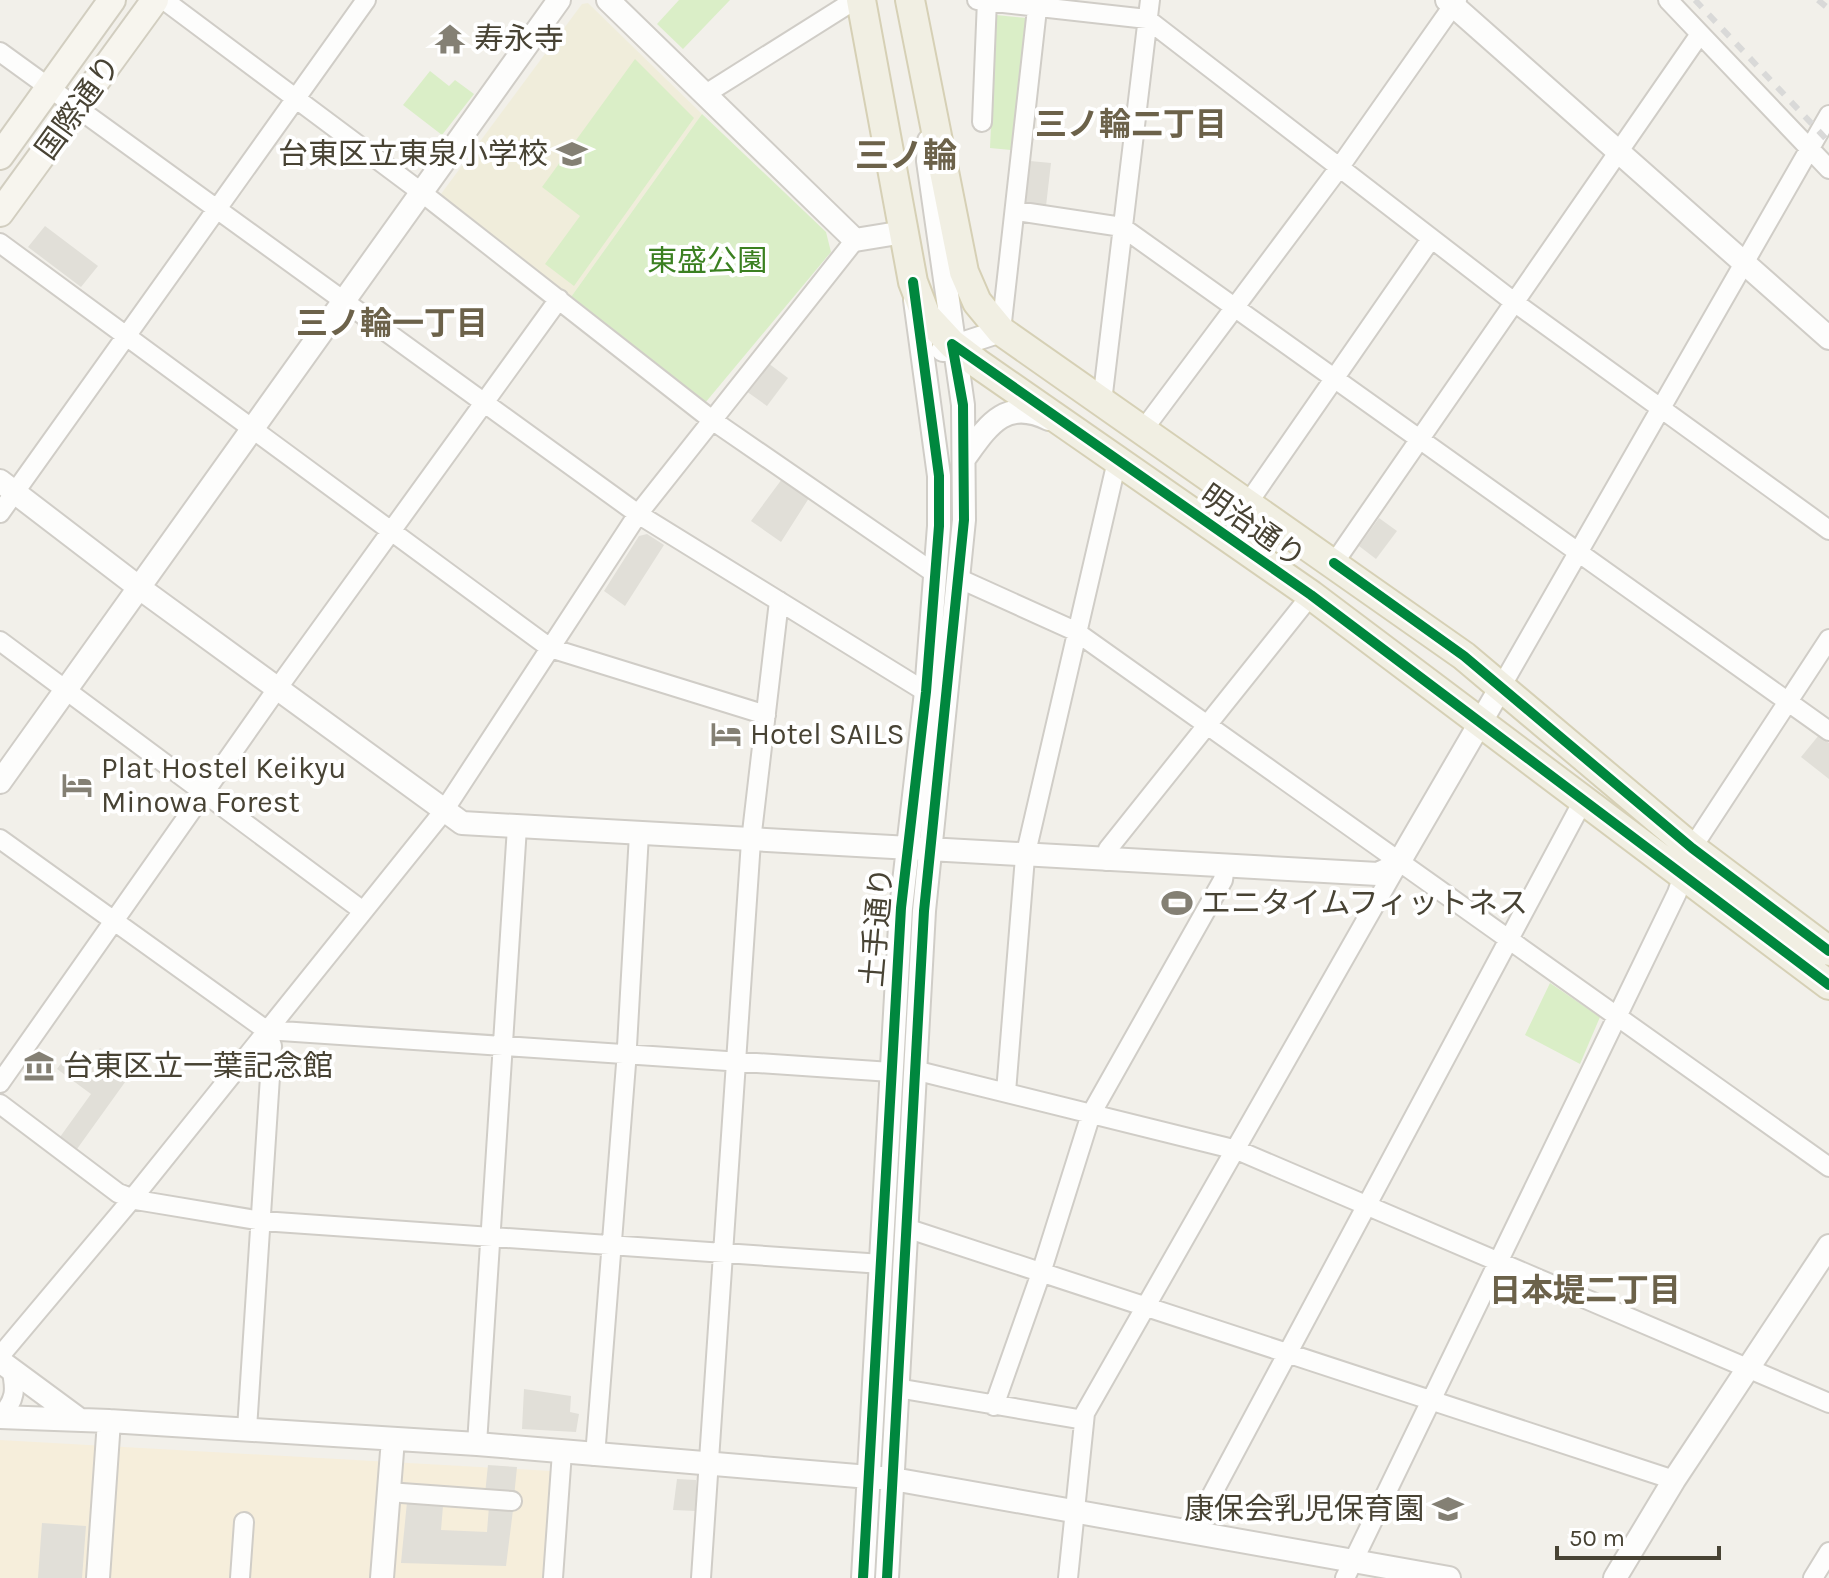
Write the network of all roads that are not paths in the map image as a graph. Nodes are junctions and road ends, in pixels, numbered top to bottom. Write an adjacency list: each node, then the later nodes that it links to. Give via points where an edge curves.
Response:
1 (112, 0): 18 (main road, 国際通り)
2 (155, 0): 21 (main road, 国際通り)
3 (164, 0): 20 (street)
4 (366, 0): 20 (street)
5 (559, 0): 30 (street)
6 (608, 0): 19 (street)
7 (855, 0): 19 (street)
8 (861, 0): 35 (main road, 明治通り)
9 (910, 0): 22 (main road, 明治通り)
10 (984, 0): 14 (street); 24 (street)
11 (1150, 0): 15 (street)
12 (1668, 0): 16 (street)
13 (1452, 2): 26 (street); 28 (street)
14 (1038, 3): 15 (street); 32 (street)
15 (1147, 19): 28 (street); 34 (street)
16 (1700, 34): 25 (street); 26 (street)
17 (0, 52): 18 (street)
18 (50, 88): 21 (street); 27 (main road, 国際通り)
19 (704, 95): 37 (street)
20 (296, 98): 30 (street); 31 (street)
21 (78, 109): 31 (street); 33 (main road, 国際通り)
22 (931, 109): 45 (main road, 明治通り, via 964,272 977,302); 48 (street, via 928,161)
23 (1829, 115): 25 (street)
24 (982, 122)
25 (1808, 149): 29 (street); 39 (street)
26 (1619, 151): 39 (street); 43 (street)
27 (0, 156)
28 (1339, 168): 36 (street); 44 (street)
29 (1829, 169)
30 (421, 192): 41 (street); 42 (street)
31 (217, 209): 42 (street); 46 (street)
32 (1016, 211): 34 (street); 45 (street)
33 (0, 213)
34 (1122, 227): 44 (street); 50 (street)
35 (904, 232): 37 (street); 40 (main road, 明治通り)
36 (1431, 239): 43 (street); 49 (street)
37 (855, 240): 53 (street)
38 (0, 243): 46 (street)
39 (1742, 261): 47 (street); 52 (street)
40 (913, 282): 48 (main road, 明治通り, via 926,316); 60 (street, 土手通り)
41 (559, 299): 51 (street); 53 (street)
42 (342, 300): 51 (street); 54 (street)
43 (1514, 302): 52 (street); 57 (street)
44 (1235, 307): 49 (street); 56 (street)
45 (1001, 331): 48 (street); 50 (main road, 明治通り)
46 (127, 335): 54 (street); 61 (street)
47 (1829, 338)
48 (952, 344): 55 (main road, 明治通り); 58 (street); 60 (street, via 942,350 934,369)
49 (1335, 376): 57 (street); 62 (street)
50 (1102, 402): 56 (main road, 明治通り)
51 (484, 403): 64 (street); 65 (street)
52 (1659, 407): 66 (street); 67 (street)
53 (712, 420): 64 (street); 69 (street)
54 (253, 428): 65 (street); 71 (street)
55 (1072, 430): 58 (street, via 1035,412 1014,412 992,421); 59 (main road, 明治通り)
56 (1143, 430): 62 (main road, 明治通り)
57 (1421, 438): 67 (street); 68 (street)
58 (966, 456): 70 (street)
59 (1117, 461): 72 (main road, 明治通り); 74 (street)
60 (939, 476): 69 (street, 土手通り)
61 (8, 486): 63 (street); 71 (street)
62 (1248, 503): 68 (main road, 明治通り)
63 (0, 513)
64 (638, 514): 73 (street); 77 (street)
65 (393, 530): 77 (street); 79 (street)
66 (1829, 530)
67 (1577, 552): 78 (street); 82 (street)
68 (1334, 563): 78 (main road, 明治通り)
69 (937, 575): 81 (street, 土手通り)
70 (960, 579): 74 (street); 97 (street)
71 (141, 589): 79 (street); 80 (street)
72 (1311, 595): 84 (main road, 明治通り); 85 (street)
73 (779, 601): 81 (street); 83 (street)
74 (1075, 631): 85 (street); 98 (street)
75 (1829, 639): 82 (street)
76 (0, 641): 80 (street)
77 (550, 648): 83 (street); 90 (street)
78 (1501, 687): 84 (street); 95 (main road, 明治通り)
79 (277, 689): 88 (street); 90 (street)
80 (67, 691): 87 (street); 88 (street)
81 (926, 692): 96 (street, 土手通り)
82 (1788, 702): 86 (street); 95 (street)
83 (766, 715): 94 (street)
84 (1482, 722): 89 (main road, 明治通り); 100 (street)
85 (1207, 724): 99 (street, via 1108,849); 100 (street)
86 (1829, 731)
87 (0, 782)
88 (204, 793): 103 (street); 104 (street)
89 (1584, 799): 102 (main road, 明治通り); 105 (street)
90 (443, 812): 91 (street, via 462,823); 103 (street)
91 (517, 827): 92 (street); 110 (street)
92 (639, 834): 94 (street); 111 (street)
93 (0, 839): 104 (street)
94 (751, 841): 96 (street); 112 (street)
95 (1692, 848): 102 (street); 106 (main road, 明治通り)
96 (908, 849): 97 (street); 114 (street, 土手通り)
97 (932, 850): 98 (street); 113 (street)
98 (1025, 857): 99 (street); 116 (street)
99 (1107, 861): 101 (street)
100 (1398, 864): 101 (street, via 1378,874); 105 (street); 119 (street)
101 (1225, 867): 118 (street, via 1223,880)
102 (1684, 878): 107 (main road, 明治通り); 108 (street)
103 (363, 911): 109 (street)
104 (115, 920): 109 (street); 115 (street)
105 (1509, 940): 108 (street); 122 (street)
106 (1829, 951)
107 (1829, 985)
108 (1617, 1016): 120 (street); 129 (street)
109 (266, 1030): 110 (street); 121 (street); 123 (street, via 272,1046)
110 (502, 1046): 111 (street); 125 (street)
111 (627, 1053): 112 (street); 126 (street)
112 (738, 1060): 114 (street); 128 (street)
113 (914, 1070): 116 (street); 124 (street)
114 (891, 1072): 130 (street, 土手通り)
115 (0, 1083)
116 (1006, 1092): 118 (street)
117 (0, 1104): 121 (street)
118 (1091, 1114): 119 (street); 131 (street)
119 (1237, 1150): 122 (street); 132 (street)
120 (1829, 1167)
121 (132, 1199): 123 (street); 134 (street)
122 (1366, 1203): 129 (street); 133 (street)
123 (262, 1221): 125 (street); 144 (street)
124 (906, 1228): 131 (street); 136 (street)
125 (490, 1236): 126 (street); 146 (street)
126 (611, 1246): 128 (street); 148 (street)
127 (1829, 1246): 135 (street)
128 (723, 1253): 130 (street); 149 (street)
129 (1499, 1261): 135 (street); 137 (street)
130 (882, 1264): 150 (street, 土手通り)
131 (1041, 1273): 132 (street); 139 (street)
132 (1146, 1307): 133 (street); 142 (street)
133 (1286, 1353): 137 (street); 157 (street, via 1200,1517)
134 (4, 1362): 140 (street, via 16,1389); 141 (street)
135 (1750, 1368): 138 (street); 152 (street)
136 (897, 1388): 139 (street); 151 (street)
137 (1431, 1400): 152 (street); 159 (street)
138 (1829, 1403)
139 (994, 1406): 142 (street)
140 (0, 1417): 141 (street)
141 (80, 1420): 143 (street)
142 (1084, 1420): 155 (street)
143 (109, 1421): 144 (street); 160 (street)
144 (247, 1429): 145 (street)
145 (393, 1439): 146 (street); 153 (street)
146 (477, 1444): 147 (street)
147 (562, 1452): 148 (street); 163 (street)
148 (595, 1456): 149 (street)
149 (708, 1461): 150 (street); 164 (street)
150 (869, 1477): 151 (street); 165 (street, 土手通り)
151 (893, 1479): 155 (street); 166 (street)
152 (1674, 1480): 169 (street)
153 (388, 1492): 154 (street); 162 (street)
154 (512, 1501)
155 (1075, 1510): 157 (street); 167 (street)
156 (244, 1522): 161 (street)
157 (1198, 1531): 159 (street)
158 (1829, 1552): 170 (street)
159 (1350, 1569): 168 (street)
160 (98, 1578)
161 (240, 1578)
162 (382, 1578)
163 (553, 1578)
164 (701, 1578)
165 (863, 1578)
166 (887, 1578)
167 (1068, 1578)
168 (1449, 1578)
169 (1615, 1578)
170 (1813, 1578)

